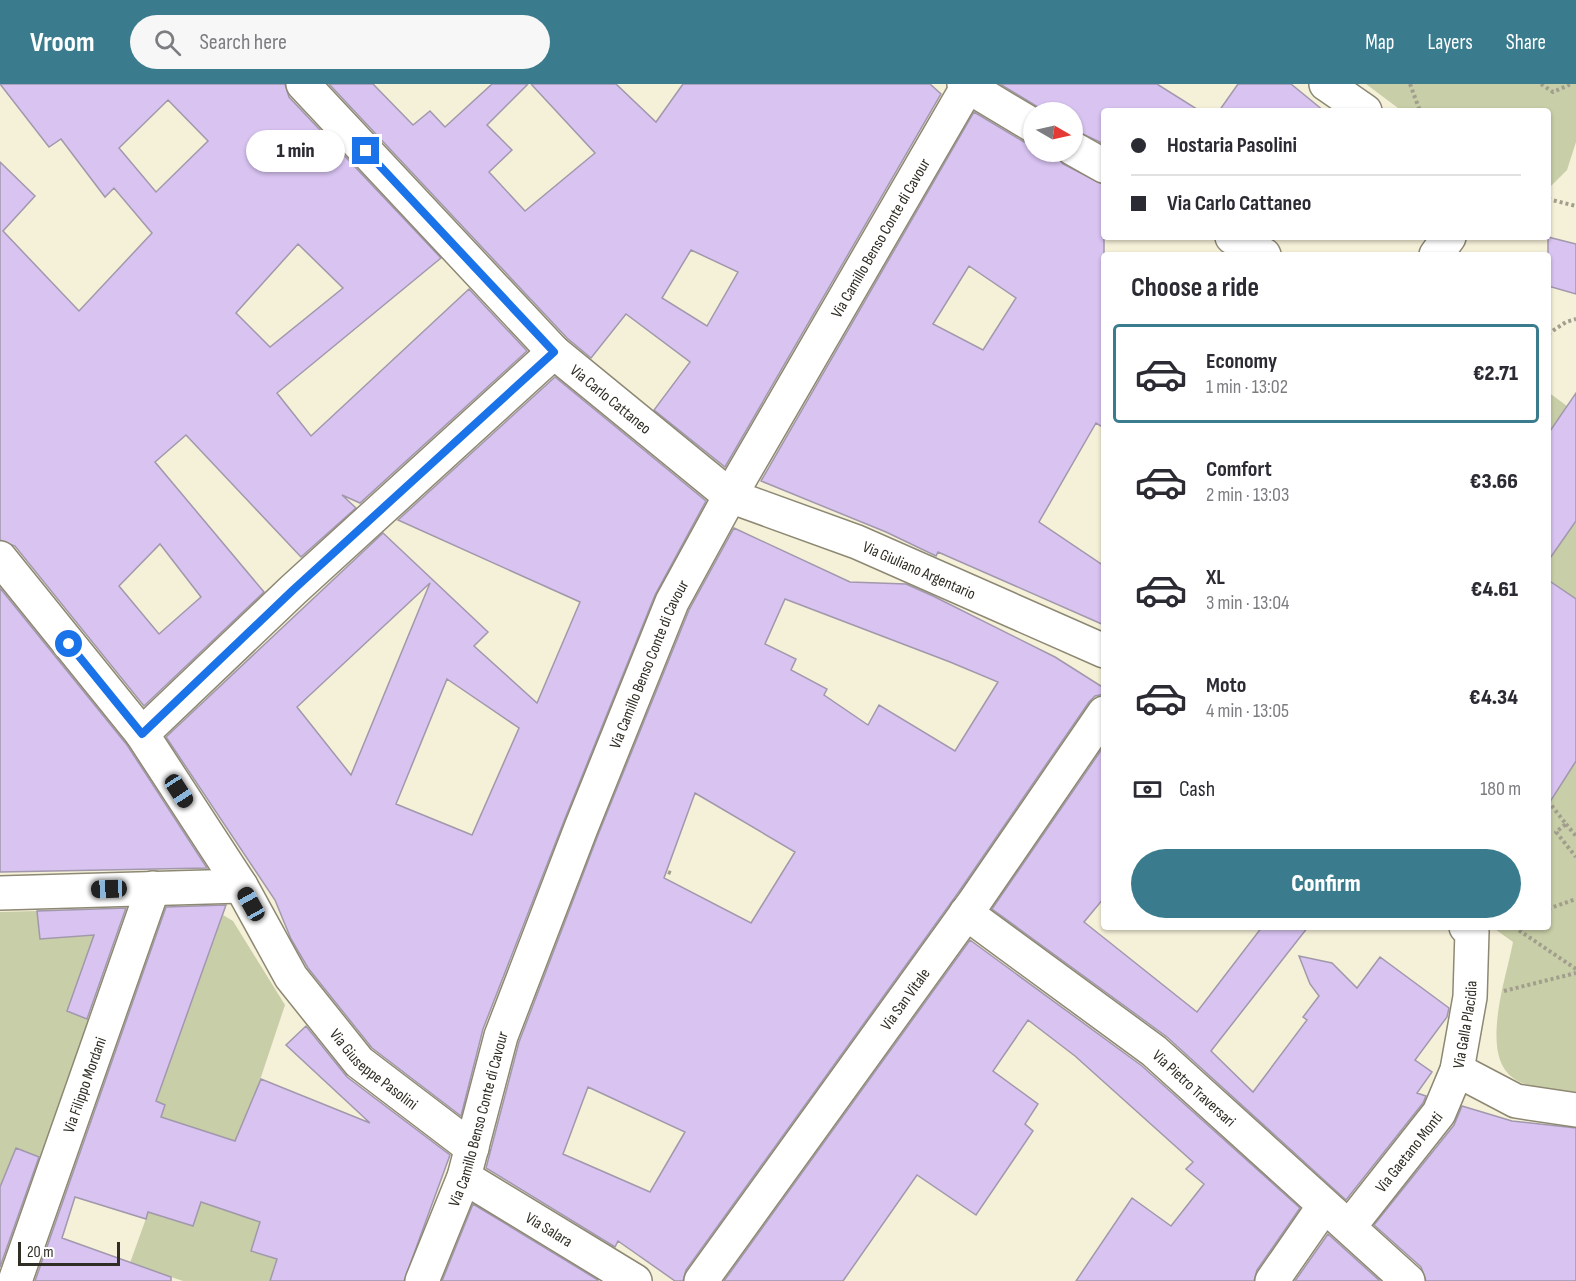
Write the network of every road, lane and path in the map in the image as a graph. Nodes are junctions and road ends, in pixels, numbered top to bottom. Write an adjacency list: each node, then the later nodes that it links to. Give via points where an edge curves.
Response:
1 (303, 84): 18 (street, Via Carlo Cattaneo)
2 (1326, 84): 7 (street)
3 (1410, 84): 8 (path)
4 (1541, 84): 5 (path, via 1553,92)
5 (1571, 84)
6 (967, 85): 9 (street); 19 (street, Via Camillo Benso Conte di Cavour)
7 (1361, 108)
8 (1419, 108)
9 (1023, 119)
10 (1083, 154): 11 (street)
11 (1101, 164)
12 (1551, 200): 13 (path)
13 (1576, 206)
14 (1237, 240): 15 (street)
15 (1259, 252)
16 (1576, 319): 17 (path)
17 (1551, 332)
18 (554, 352): 19 (street, Via Carlo Cattaneo); 23 (street)
19 (730, 496): 21 (street, Via Giuliano Argentario, via 857,542); 42 (street, Via Camillo Benso Conte di Cavour, via 672,602 581,828 501,1036)
20 (0, 558): 23 (street)
21 (1101, 650)
22 (1101, 717): 35 (street, Via San Vitale)
23 (142, 734): 30 (street)
24 (1551, 805): 25 (path)
25 (1566, 824): 26 (path); 27 (path, via 1556,832)
26 (1576, 836)
27 (1576, 857)
28 (668, 872): 29 (path)
29 (673, 874)
30 (241, 886): 31 (street); 42 (street, Via Giuseppe Pasolini, via 291,977 359,1062)
31 (153, 888): 32 (street); 46 (street, Via Filippo Mordani)
32 (0, 893)
33 (1576, 899): 34 (path)
34 (1551, 908)
35 (966, 913): 43 (street, Via Pietro Traversari, via 1154,1051); 48 (street, Via San Vitale)
36 (1470, 930): 40 (street, Via Galla Placidia, via 1470,997)
37 (1518, 930): 38 (path)
38 (1576, 971): 39 (path)
39 (1503, 991)
40 (1457, 1070): 41 (street, Via Galla Placidia, via 1516,1101); 44 (street, Via Gaetano Monti, via 1439,1113)
41 (1576, 1110)
42 (468, 1162): 45 (street, Via Salara); 47 (street, Via Camillo Benso Conte di Cavour)
43 (1324, 1206): 44 (street, Via Pietro Traversari); 49 (street)
44 (1349, 1227): 50 (street, Via Pietro Traversari)
45 (625, 1278)
46 (15, 1281)
47 (422, 1281)
48 (701, 1281)
49 (1272, 1281)
50 (1408, 1281)

